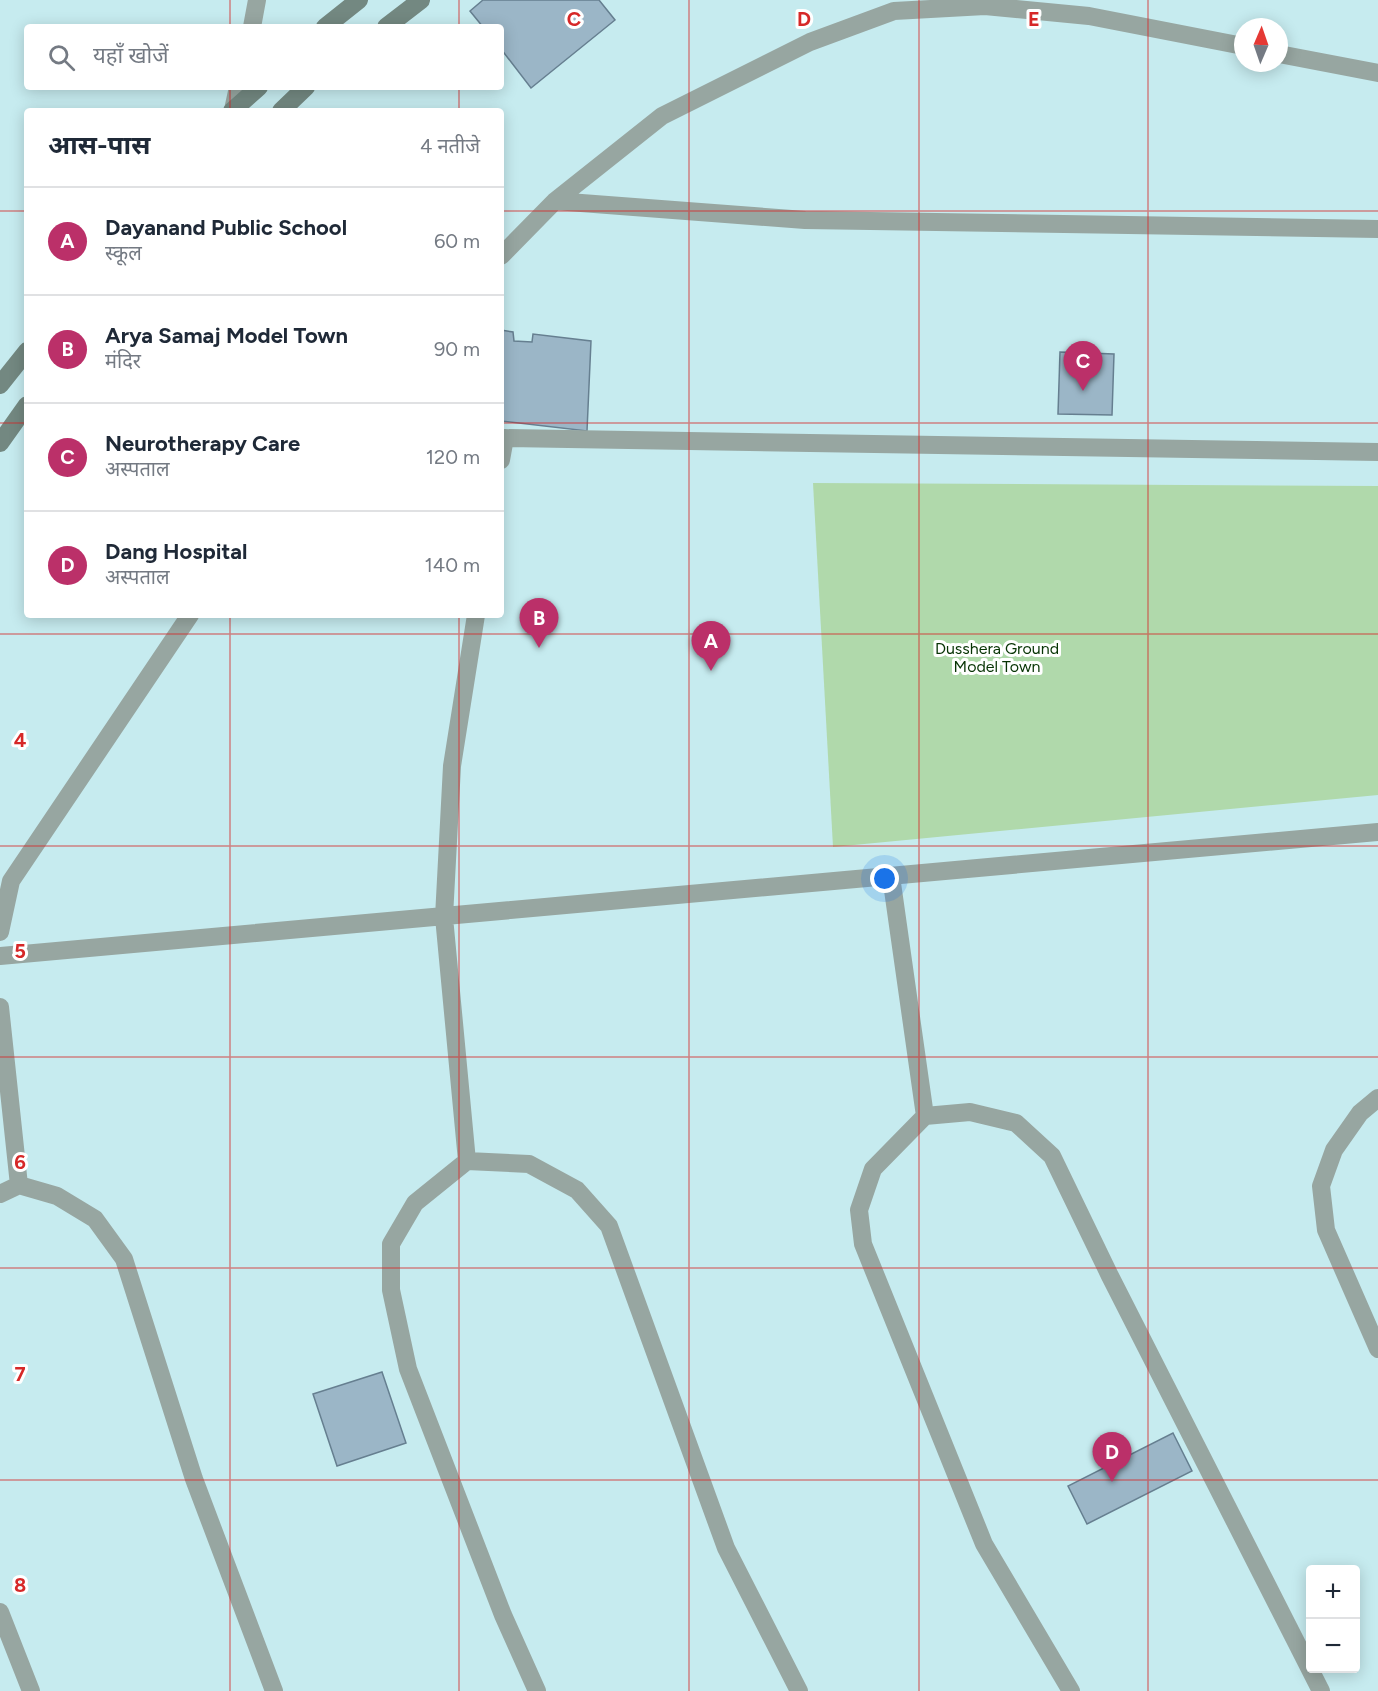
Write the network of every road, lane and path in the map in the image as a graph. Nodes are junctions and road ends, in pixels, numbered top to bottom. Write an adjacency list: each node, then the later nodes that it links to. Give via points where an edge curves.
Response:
1 (257, 0): 4 (street)
2 (358, 0): 5 (street)
3 (421, 0): 6 (street)
4 (253, 24)
5 (329, 24)
6 (390, 24)
7 (1234, 44): 16 (street, via 1089,16 985,6 894,11 810,42 662,116)
8 (1288, 56): 9 (street)
9 (1378, 73)
10 (237, 90): 13 (street)
11 (256, 90): 14 (street)
12 (303, 90): 15 (street)
13 (234, 108)
14 (236, 108)
15 (284, 108)
16 (555, 201): 17 (street, via 805,220); 18 (street)
17 (1378, 229)
18 (504, 253)
19 (24, 355): 20 (street)
20 (0, 385)
21 (24, 409): 23 (street)
22 (504, 438): 24 (street)
23 (0, 443)
24 (1378, 452)
25 (188, 618): 30 (street, via 11,880)
26 (476, 618): 29 (street, via 452,766)
27 (1378, 832): 28 (street)
28 (891, 876): 29 (street); 34 (street)
29 (444, 917): 31 (street); 35 (street)
30 (0, 932)
31 (0, 956)
32 (0, 1008): 36 (street)
33 (1378, 1098): 38 (street, via 1360,1113 1334,1150 1321,1186 1326,1230)
34 (926, 1116): 44 (street, via 873,1169 859,1210 863,1244 984,1544); 45 (street, via 970,1112 1016,1124 1052,1156)
35 (467, 1161): 42 (street, via 415,1203 391,1244 391,1290 408,1369 503,1615); 43 (street, via 529,1164 577,1190 609,1226 726,1548)
36 (19, 1185): 37 (street); 41 (street, via 57,1196 95,1220 124,1259 194,1479)
37 (0, 1194)
38 (1378, 1349)
39 (0, 1612): 40 (street)
40 (32, 1691)
41 (274, 1691)
42 (537, 1691)
43 (799, 1691)
44 (1071, 1691)
45 (1321, 1691)

